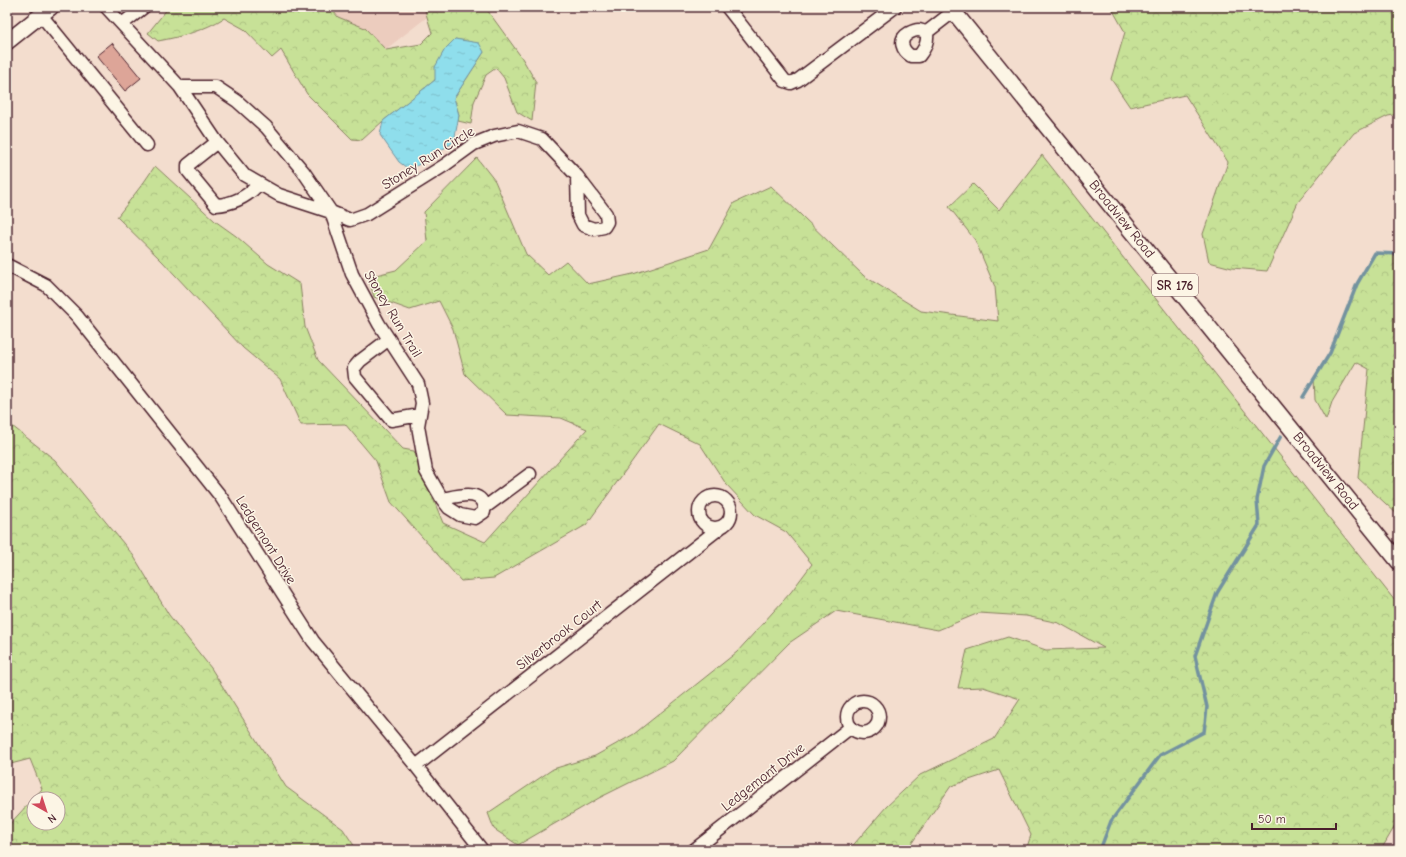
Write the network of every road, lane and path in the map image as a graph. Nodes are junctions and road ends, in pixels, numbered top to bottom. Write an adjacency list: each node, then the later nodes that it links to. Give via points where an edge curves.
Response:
1 (106, 7): 7 (street)
2 (144, 7): 7 (street)
3 (727, 7): 4 (street, via 786,81 791,83)
4 (895, 7)
5 (952, 9): 8 (street); 23 (main road, Broadview Road / SR 176)
6 (46, 11): 9 (main road); 12 (street)
7 (122, 24): 10 (street)
8 (927, 32)
9 (7, 42)
10 (180, 87): 11 (street); 15 (street, Stoney Run Trail, via 216,87 237,101 266,127 303,171)
11 (217, 142): 14 (street, via 244,175); 14 (street, via 188,165 188,171 216,205 228,204 252,192)
12 (147, 145)
13 (577, 176): 15 (street, Stoney Run Circle, via 542,139 518,131 494,136 474,144 367,214 350,220)
14 (259, 184): 15 (street, via 279,195)
15 (331, 212): 17 (street, Stoney Run Trail, via 352,274)
16 (7, 265): 25 (street, Ledgemont Drive, via 46,285 77,316 221,497 313,641)
17 (389, 339): 18 (street, Stoney Run Trail, via 418,384 422,403); 18 (street, via 360,361 354,368 355,377 391,420)
18 (420, 415): 20 (street, Stoney Run Trail, via 418,426 426,471)
19 (530, 474): 21 (street)
20 (442, 499): 21 (street, via 473,494 484,504); 21 (street, Stoney Run Trail, via 449,508 460,515 475,518 484,512)
21 (484, 508)
22 (721, 527): 25 (street, Silverbrook Court)
23 (1399, 562)
24 (851, 727): 27 (street, Ledgemont Drive)
25 (416, 766): 26 (street, Ledgemont Drive)
26 (482, 850)
27 (694, 850)

